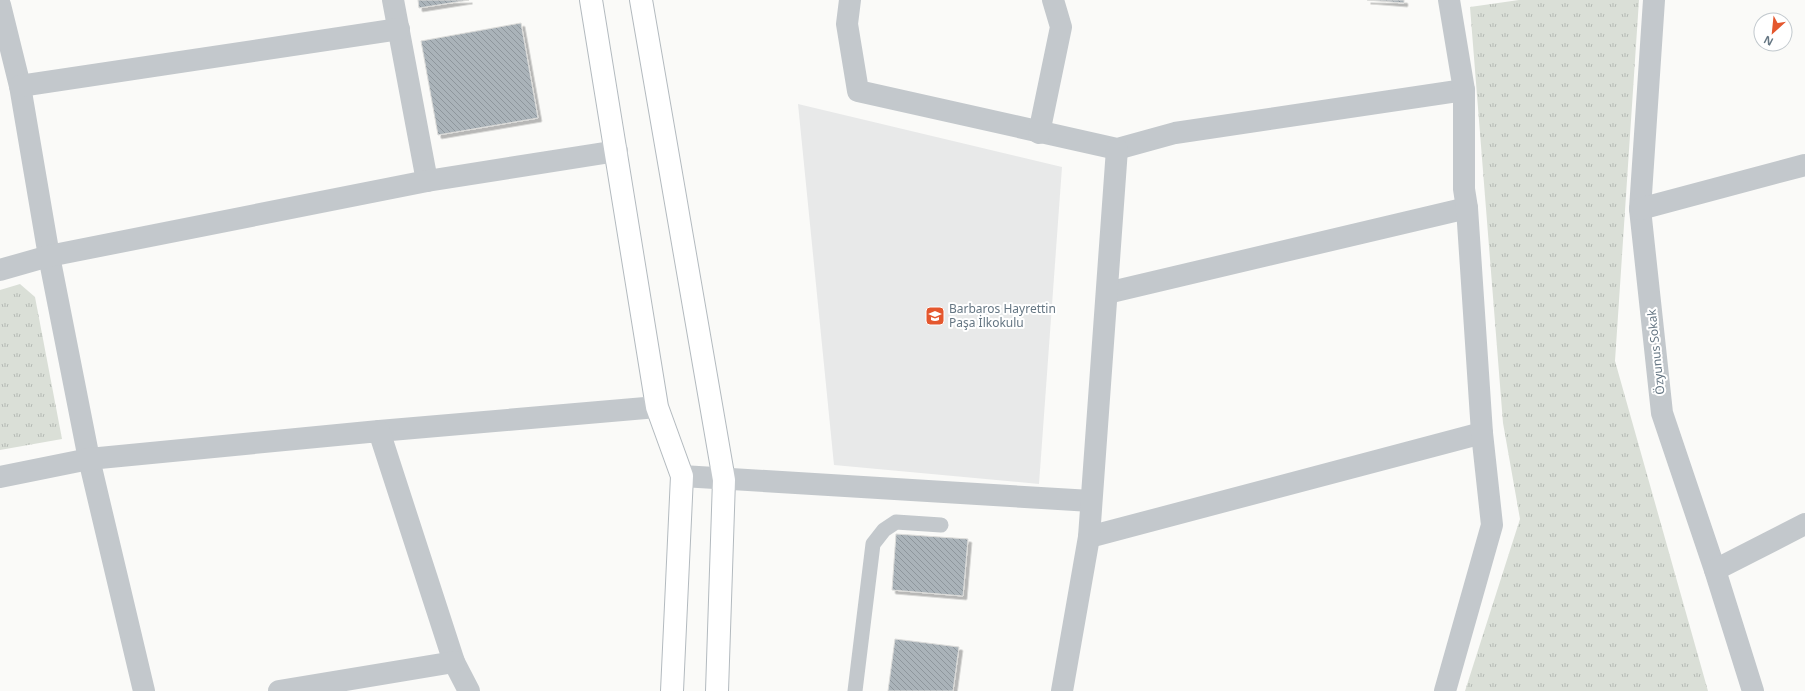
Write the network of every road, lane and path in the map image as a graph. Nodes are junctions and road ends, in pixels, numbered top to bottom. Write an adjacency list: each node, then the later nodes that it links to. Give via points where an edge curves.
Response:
1 (393, 0): 9 (street)
2 (591, 0): 14 (street)
3 (641, 0): 28 (street)
4 (850, 0): 12 (street, via 847,24 858,91)
5 (1053, 0): 12 (street, via 1061,27)
6 (1449, 0): 11 (street)
7 (1654, 0): 18 (street, Özyunus Sokak)
8 (0, 5): 10 (street)
9 (399, 29): 10 (street); 16 (street)
10 (20, 86): 19 (street)
11 (1464, 90): 13 (street, via 1175,133); 17 (street, via 1464,189)
12 (1039, 132): 13 (street)
13 (1117, 149): 21 (street)
14 (617, 151): 16 (street); 22 (street)
15 (1805, 164): 18 (street)
16 (427, 181): 19 (street)
17 (1467, 208): 21 (street); 24 (street)
18 (1640, 209): 33 (street, Özyunus Sokak, via 1662,413)
19 (49, 256): 20 (street); 25 (street)
20 (0, 270)
21 (1107, 294): 29 (street)
22 (656, 407): 23 (street); 27 (street)
23 (379, 431): 25 (street); 34 (street)
24 (1482, 433): 32 (street); 42 (street, via 1492,525)
25 (89, 459): 26 (street); 35 (street)
26 (0, 476)
27 (682, 476): 28 (street); 38 (street)
28 (724, 480): 29 (street); 39 (street)
29 (1091, 501): 32 (street)
30 (1805, 524): 33 (street)
31 (941, 525): 40 (lane, via 896,522 884,530 873,544)
32 (1088, 537): 41 (street)
33 (1715, 570): 43 (street, Özyunus Sokak)
34 (454, 662): 36 (street); 37 (street)
35 (144, 691)
36 (279, 691)
37 (469, 691)
38 (672, 691)
39 (717, 691)
40 (855, 691)
41 (1062, 691)
42 (1445, 691)
43 (1753, 691)

